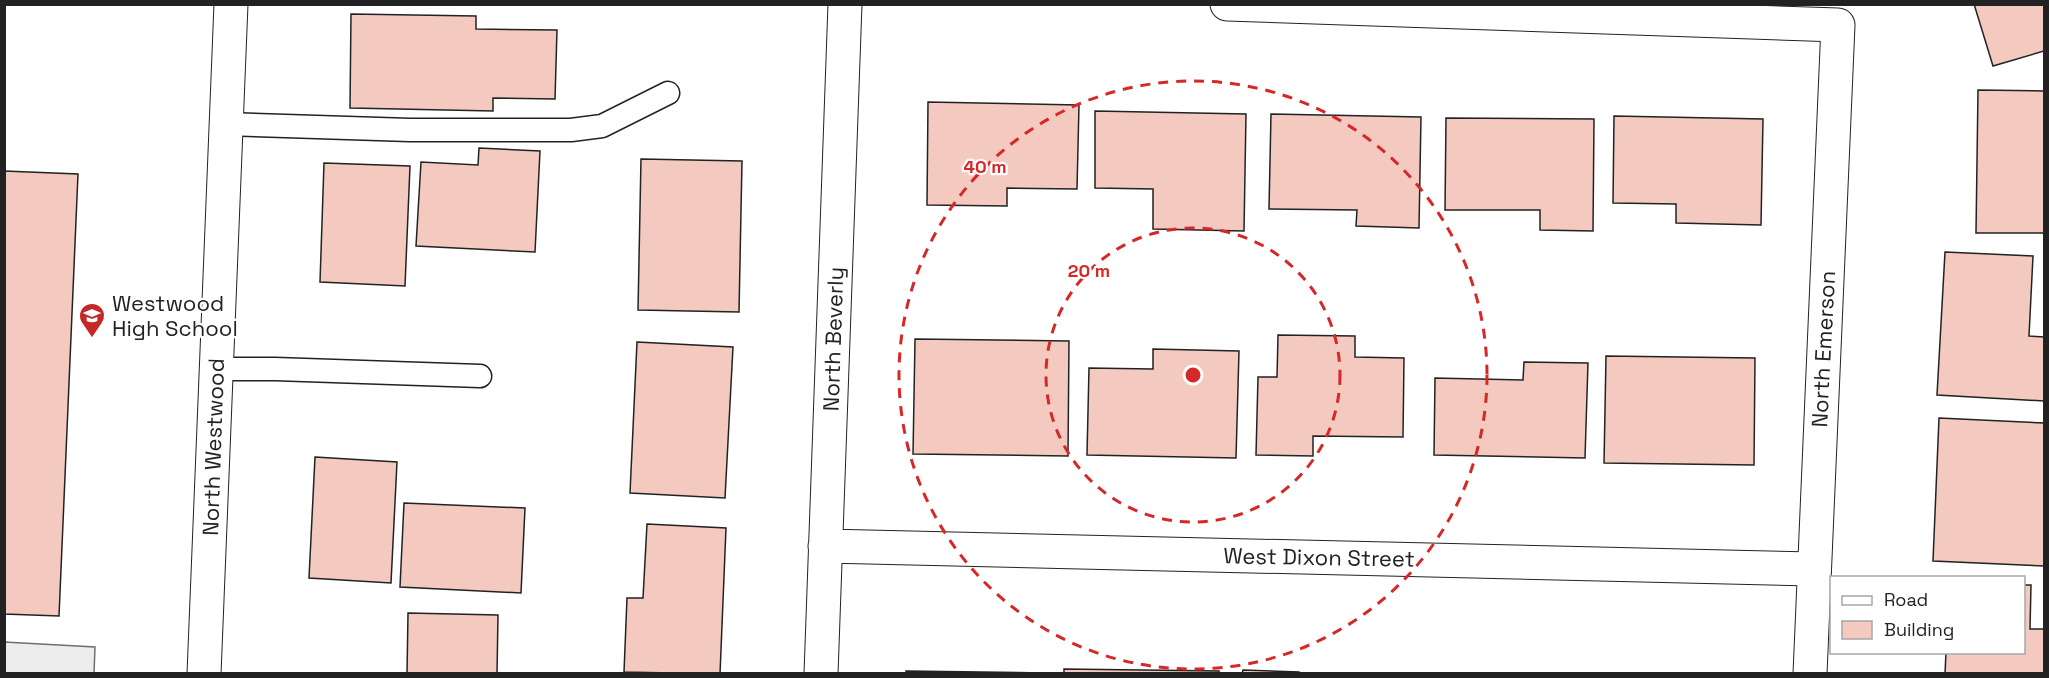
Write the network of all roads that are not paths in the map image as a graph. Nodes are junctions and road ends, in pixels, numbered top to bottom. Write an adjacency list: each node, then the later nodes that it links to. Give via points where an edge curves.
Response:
1 (231, 4): 5 (street, North Westwood)
2 (845, 4): 8 (street, North Beverly)
3 (1227, 4): 9 (street, North Emerson, via 1838,25)
4 (668, 93): 5 (lane, via 602,126 572,130)
5 (225, 124): 6 (street, North Westwood)
6 (215, 369): 7 (lane); 10 (street, North Westwood)
7 (480, 376)
8 (825, 546): 9 (street, West Dixon Street); 11 (street, North Beverly)
9 (1813, 569): 12 (street, North Emerson)
10 (204, 674)
11 (821, 674)
12 (1810, 674)

